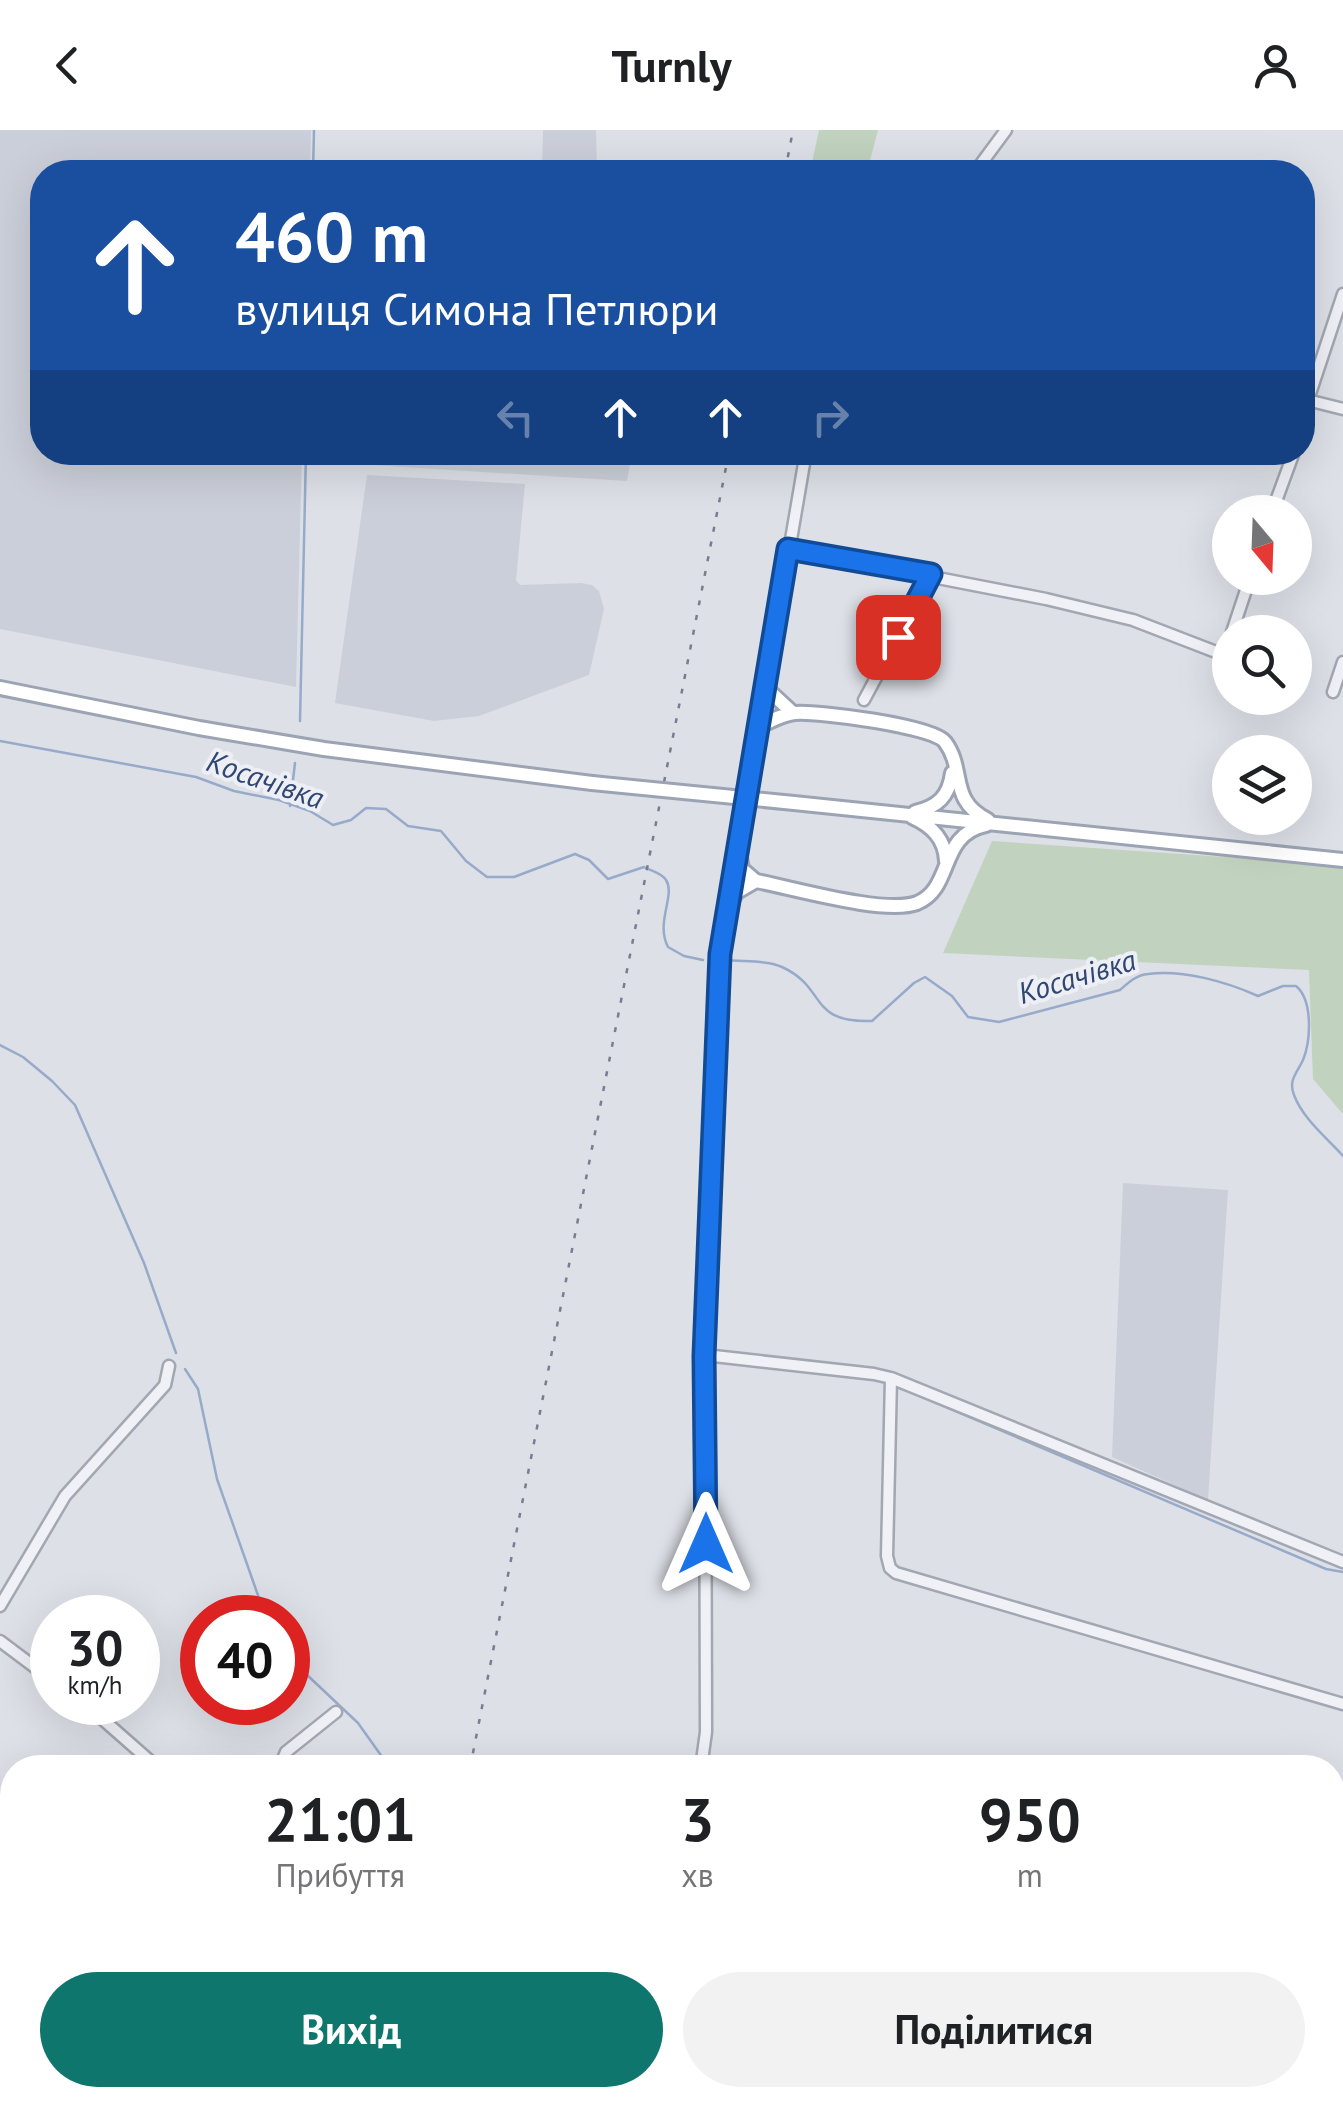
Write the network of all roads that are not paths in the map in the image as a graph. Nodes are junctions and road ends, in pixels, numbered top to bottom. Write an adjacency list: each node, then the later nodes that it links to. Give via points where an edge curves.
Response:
1 (1006, 130): 2 (street)
2 (984, 160)
3 (1343, 294): 4 (street)
4 (1315, 371)
5 (1315, 402): 6 (street)
6 (1343, 409)
7 (804, 465): 10 (street)
8 (1289, 465): 9 (street)
9 (1278, 495)
10 (788, 549): 11 (street); 15 (street)
11 (931, 574): 12 (street, via 1133,620); 17 (street)
12 (1212, 649)
13 (1343, 662): 16 (street)
14 (0, 688): 21 (main road, bridge, via 324,749)
15 (766, 688): 18 (main road); 19 (street)
16 (1333, 692)
17 (864, 700)
18 (793, 713): 19 (main road); 20 (main road, via 934,733)
19 (759, 728): 23 (street)
20 (952, 755): 21 (main road, via 944,798); 22 (main road, via 963,798)
21 (906, 813): 22 (main road); 25 (main road, via 942,840)
22 (996, 823): 24 (main road); 25 (main road, via 965,833)
23 (738, 848): 26 (main road, via 742,869); 27 (street)
24 (1343, 860)
25 (946, 864): 26 (main road, via 927,898 906,906)
26 (756, 881): 27 (main road)
27 (728, 906): 28 (street, via 720,954)
28 (704, 1356): 30 (street); 40 (street)
29 (169, 1366): 32 (street, via 165,1385 65,1496)
30 (891, 1378): 31 (street); 35 (street, via 887,1556 896,1573)
31 (1343, 1562)
32 (0, 1606)
33 (0, 1640): 34 (street)
34 (30, 1663)
35 (1343, 1704)
36 (336, 1712): 39 (street)
37 (109, 1725): 38 (street)
38 (143, 1755)
39 (285, 1755)
40 (702, 1755)

